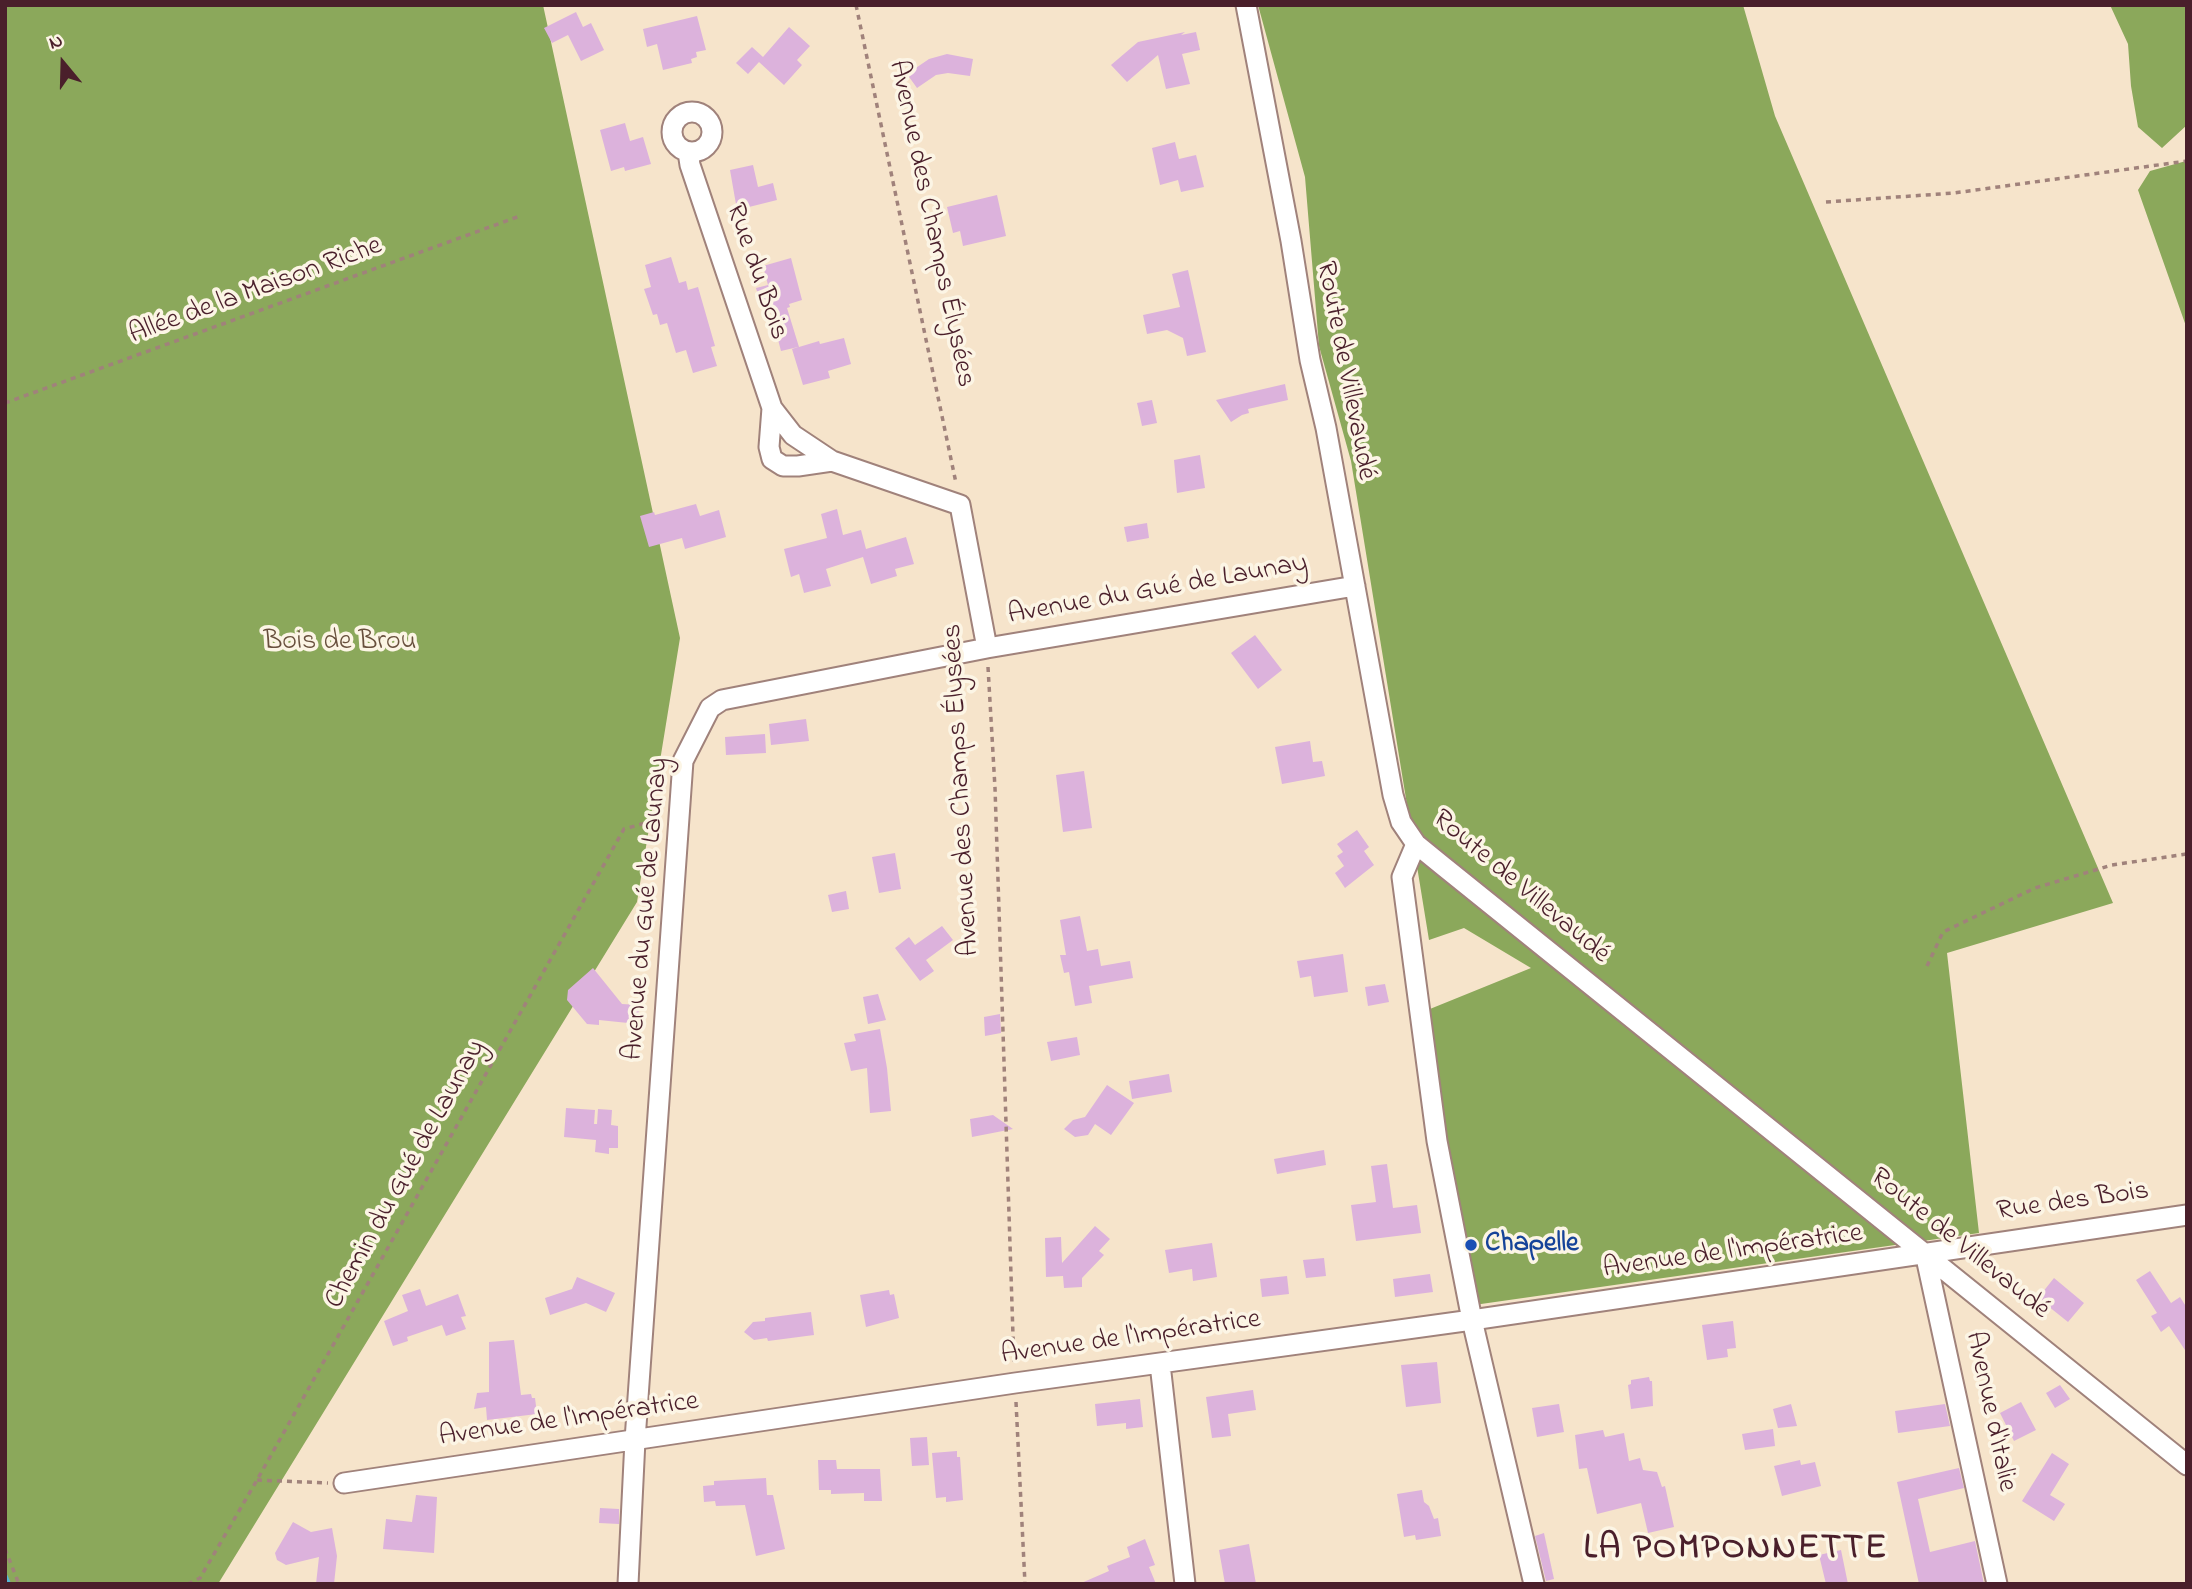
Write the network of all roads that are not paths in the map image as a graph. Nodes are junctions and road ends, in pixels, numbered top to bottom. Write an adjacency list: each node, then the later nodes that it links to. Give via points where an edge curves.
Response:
1 (1246, 5): 6 (street, Route de Villevaudé)
2 (688, 152): 3 (street, Rue du Bois)
3 (772, 408): 4 (street, Rue du Bois, via 793,435); 4 (street, Rue du Bois, via 772,459 783,466)
4 (832, 461): 5 (street, Rue du Bois)
5 (960, 505): 7 (street, Avenue des Champs Élysées)
6 (1355, 586): 7 (street, Avenue du Gué de Launay); 8 (street, Route de Villevaudé, via 1393,795 1401,822)
7 (987, 648): 13 (street, Avenue du Gué de Launay, via 722,700 710,708 683,761)
8 (1416, 844): 10 (street, Route de Villevaudé); 11 (street, via 1402,877 1437,1141)
9 (2187, 1215): 10 (street, Rue des Bois)
10 (1925, 1253): 11 (street, Avenue de l'Impératrice); 14 (street, Route de Villevaudé); 19 (street, Avenue d'Italie)
11 (1472, 1320): 12 (street, Avenue de l'Impératrice); 18 (street)
12 (1160, 1364): 13 (street, Avenue de l'Impératrice); 17 (street)
13 (635, 1440): 15 (street, Avenue de l'Impératrice); 16 (street, Avenue du Gué de Launay)
14 (2187, 1465)
15 (344, 1483)
16 (628, 1584)
17 (1185, 1584)
18 (1534, 1584)
19 (1997, 1584)

